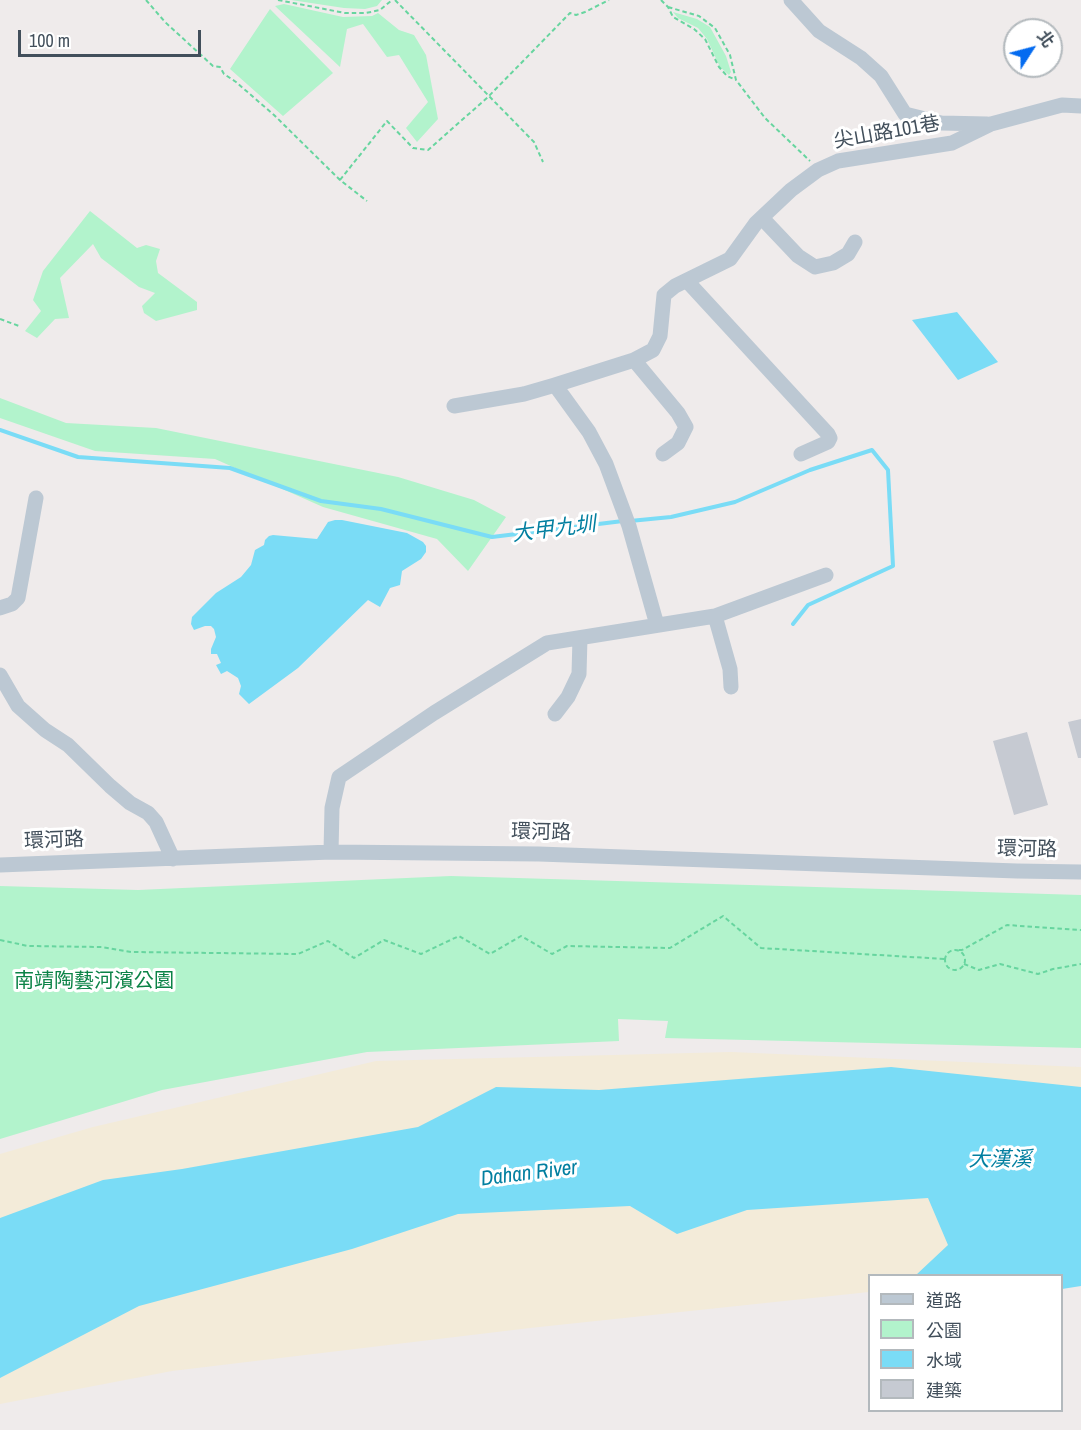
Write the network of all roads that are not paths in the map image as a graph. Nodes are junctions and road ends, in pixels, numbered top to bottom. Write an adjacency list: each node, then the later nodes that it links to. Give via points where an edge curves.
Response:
1 (791, 0): 3 (street, via 819,31 881,76 905,114 941,123)
2 (1081, 106): 3 (street, 尖山路101巷, via 1062,105)
3 (991, 124): 4 (street, 尖山路101巷, via 952,143 838,161 791,190)
4 (762, 218): 5 (street, via 798,256 815,267 848,254); 6 (street, 尖山路101巷, via 730,259)
5 (855, 242)
6 (687, 281): 7 (street, 尖山路101巷, via 664,295 660,336 653,350); 11 (street, via 828,434 828,442)
7 (634, 360): 8 (street, 尖山路101巷); 10 (street, via 686,428 678,442)
8 (555, 385): 9 (street, 尖山路101巷); 16 (street, via 589,432 606,464)
9 (454, 406)
10 (663, 454)
11 (801, 454)
12 (36, 498): 14 (street, via 18,598)
13 (826, 575): 15 (street)
14 (0, 608)
15 (715, 616): 16 (street); 19 (street)
16 (657, 625): 17 (street)
17 (579, 638): 20 (street, via 579,674); 21 (street, via 547,643 339,777 332,808)
18 (0, 675): 22 (street, via 18,706 148,813)
19 (731, 687)
20 (555, 714)
21 (331, 852): 22 (street, 環河路); 24 (street, 環河路, via 539,854)
22 (173, 859): 23 (street, 環河路)
23 (0, 865)
24 (1081, 872)

